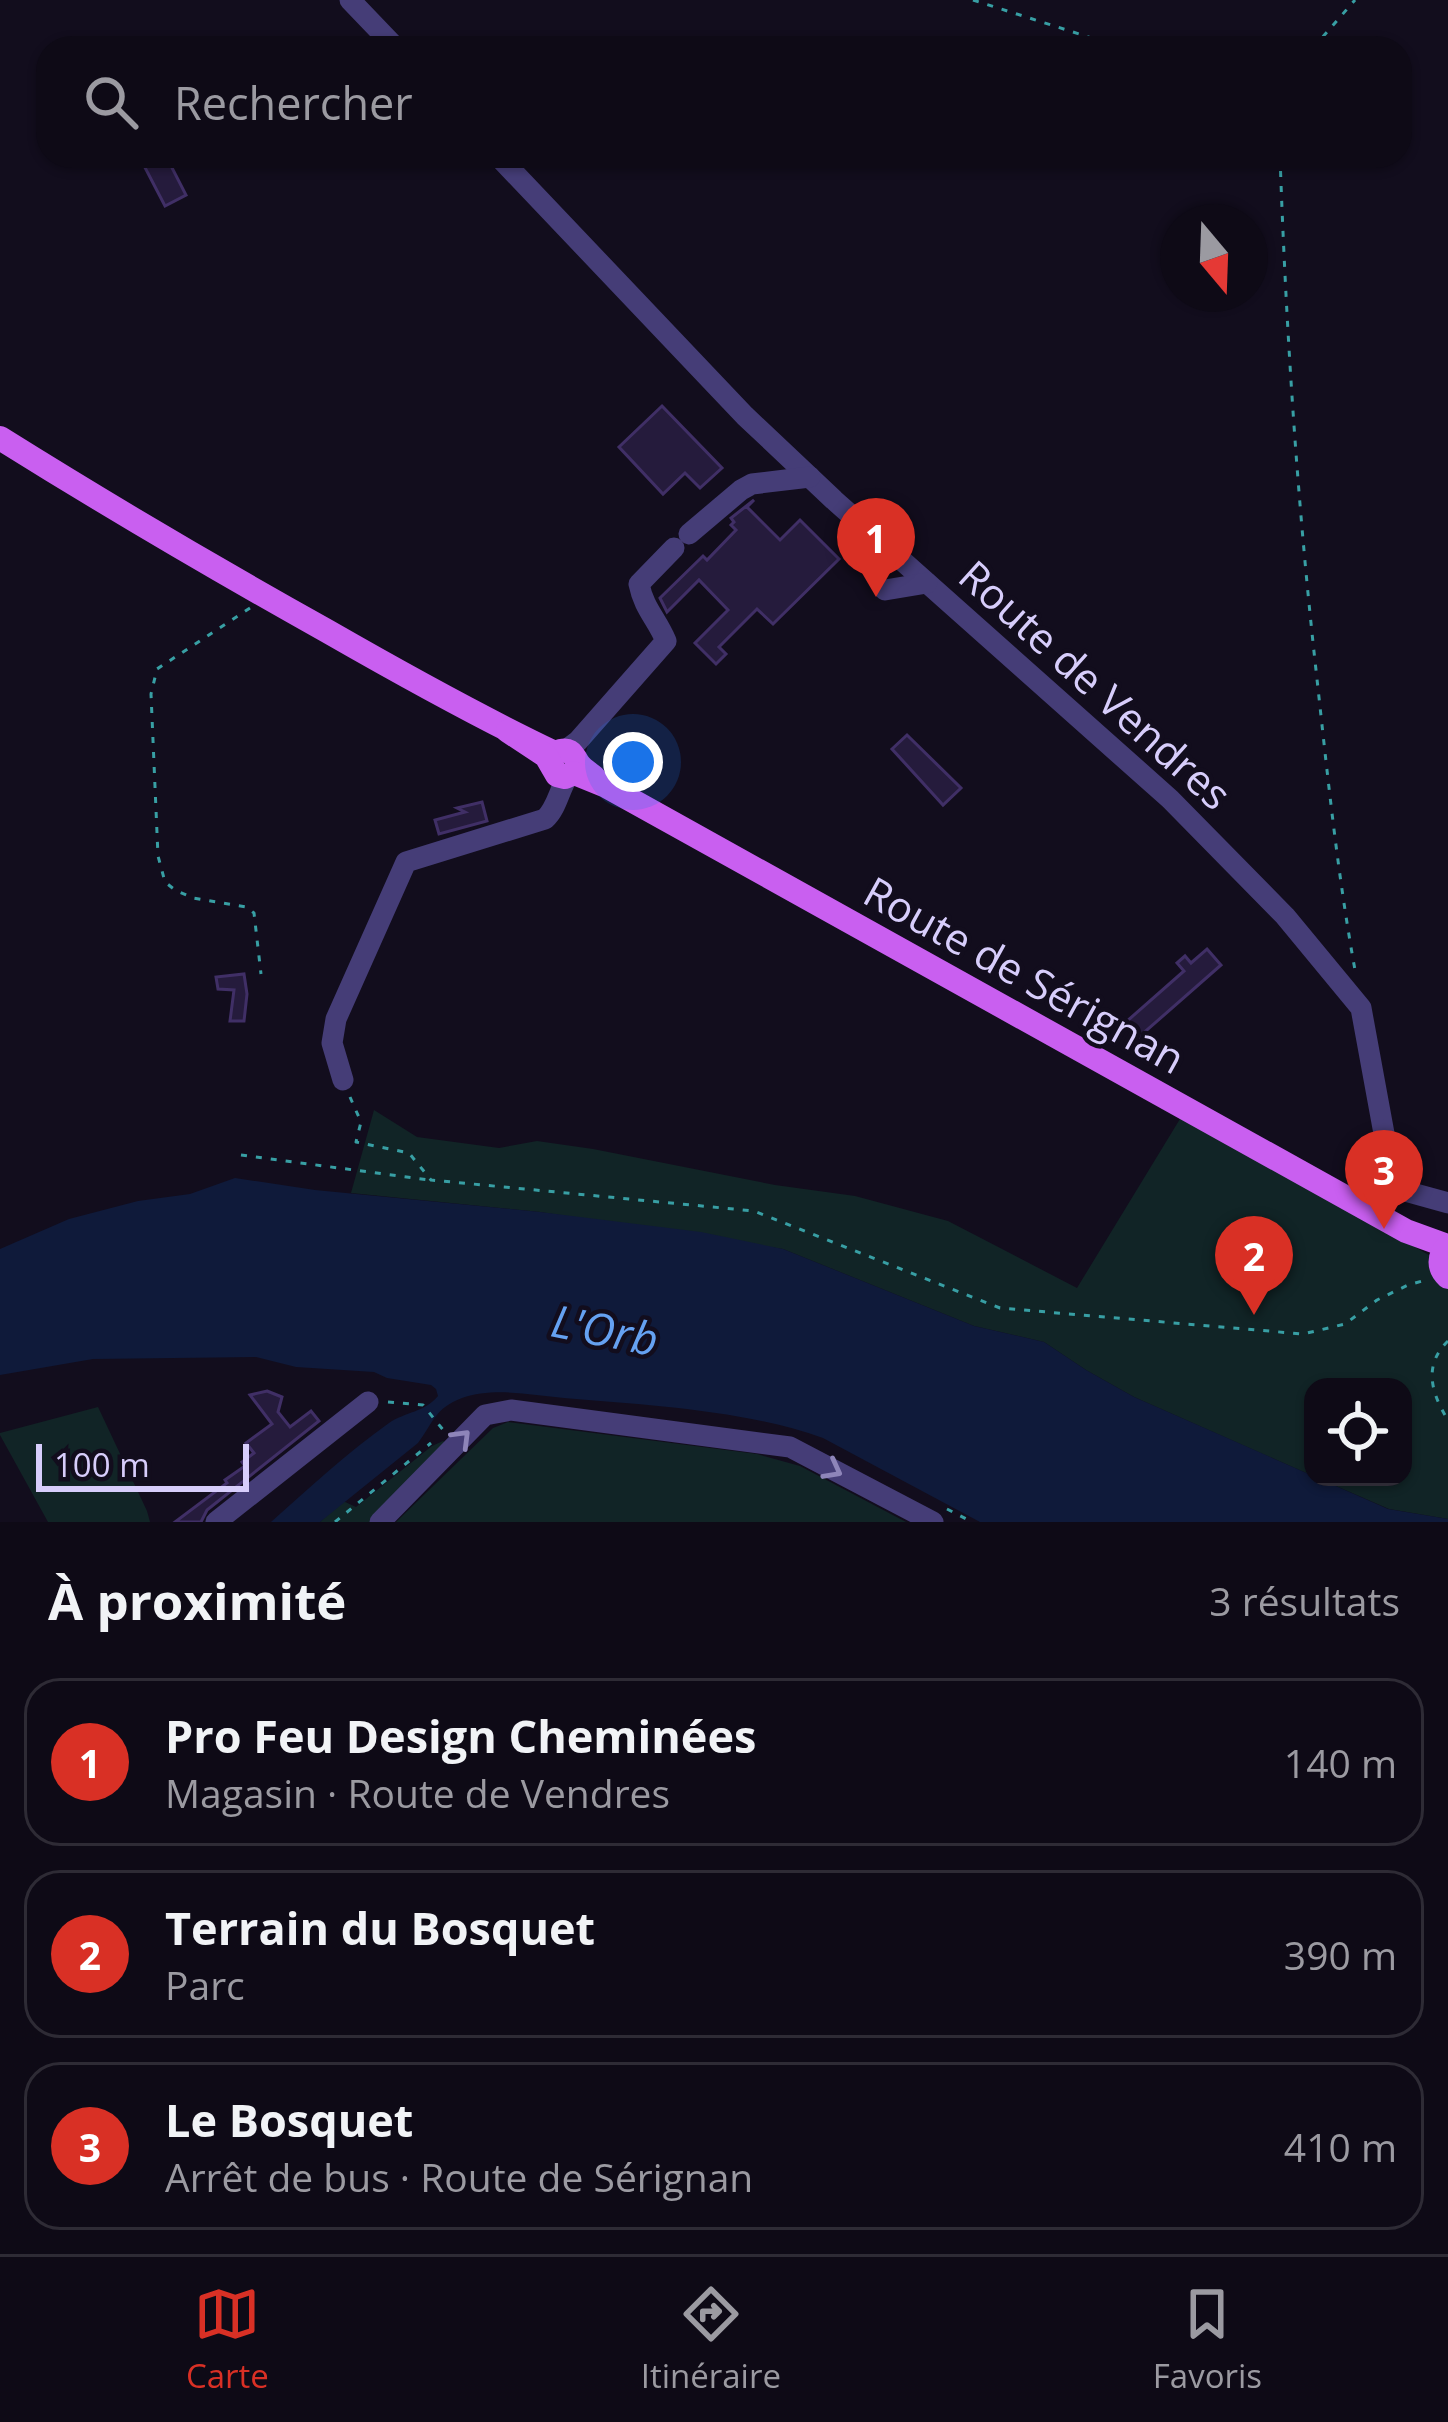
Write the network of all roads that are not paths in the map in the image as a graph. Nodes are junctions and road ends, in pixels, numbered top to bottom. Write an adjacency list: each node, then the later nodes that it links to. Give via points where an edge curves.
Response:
1 (350, 0): 2 (street)
2 (384, 36)
3 (509, 168): 5 (street, Route de Vendres)
4 (0, 438): 8 (main road, Route de Sérignan)
5 (810, 477): 6 (street, Route de Vendres); 8 (street, via 740,490 639,584 666,641)
6 (927, 583): 7 (street); 10 (street, Route de Vendres, via 1170,799 1285,916 1361,1008 1394,1188)
7 (885, 590)
8 (566, 765): 9 (street, via 545,819 406,862 336,1019 332,1043); 11 (main road, Route de Sérignan, via 1406,1231)
9 (343, 1080)
10 (1448, 1203)
11 (1446, 1261)
12 (368, 1402): 13 (street)
13 (215, 1522)
14 (380, 1522): 15 (street, one-way to 15, via 484,1415 511,1410 790,1447)
15 (933, 1522)

